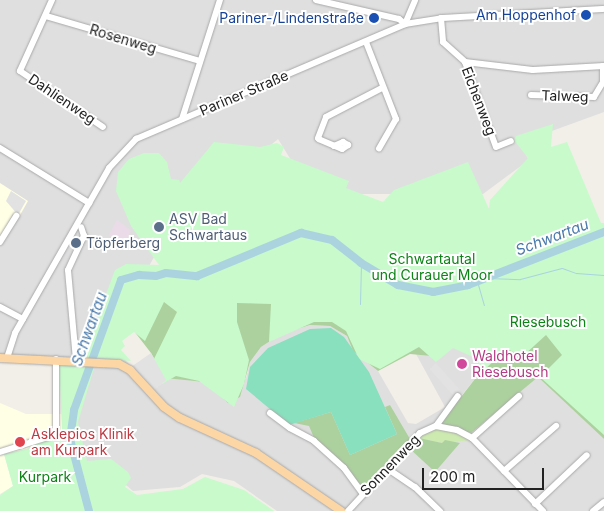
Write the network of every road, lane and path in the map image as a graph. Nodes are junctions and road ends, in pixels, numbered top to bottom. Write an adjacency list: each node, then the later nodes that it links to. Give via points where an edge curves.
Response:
1 (52, 0): 6 (street)
2 (220, 0): 10 (street)
3 (316, 0): 8 (street, via 399,19)
4 (414, 0): 8 (street)
5 (604, 8): 7 (street, Pariner Straße)
6 (46, 16): 10 (street, Rosenweg); 16 (street, Dahlienweg, via 20,72)
7 (442, 18): 8 (street, Pariner Straße); 11 (street, Eichenweg, via 443,42)
8 (405, 24): 9 (street, Pariner Straße)
9 (366, 42): 13 (street); 15 (street, Pariner Straße)
10 (200, 61): 15 (street)
11 (465, 62): 12 (street, via 533,70); 17 (street, Eichenweg, via 496,147)
12 (604, 66): 14 (street, Talweg, via 602,87 594,97)
13 (382, 88): 18 (street, via 326,117 318,138); 20 (street, via 396,119)
14 (531, 95)
15 (182, 119): 21 (street, Pariner Straße, via 127,145)
16 (103, 127)
17 (511, 141)
18 (334, 146)
19 (0, 148): 21 (street)
20 (379, 150)
21 (89, 203): 26 (street, Pariner Straße)
22 (16, 216): 24 (street)
23 (81, 227): 29 (street, via 84,236 68,270)
24 (0, 242)
25 (0, 307): 26 (street)
26 (23, 319): 27 (street, Pariner Straße)
27 (4, 358): 28 (main road)
28 (56, 360): 29 (main road); 36 (street, via 56,429 48,437)
29 (76, 360): 43 (main road, via 112,362 130,370 164,407 180,418 256,453)
30 (458, 396): 33 (street, Sonnenweg)
31 (519, 396): 35 (street)
32 (270, 413): 40 (street, via 314,440 344,468)
33 (436, 426): 35 (street, via 457,430); 38 (street, Sonnenweg, via 420,433)
34 (556, 426): 39 (street)
35 (472, 438): 39 (street)
36 (0, 452)
37 (587, 455): 42 (street)
38 (388, 469): 40 (street, Sonnenweg); 45 (street, via 415,487)
39 (504, 471): 42 (street)
40 (362, 493): 44 (street, Sonnenweg)
41 (604, 502): 47 (street)
42 (535, 504): 46 (street)
43 (341, 511)
44 (348, 511)
45 (440, 511)
46 (543, 511)
47 (593, 511)

